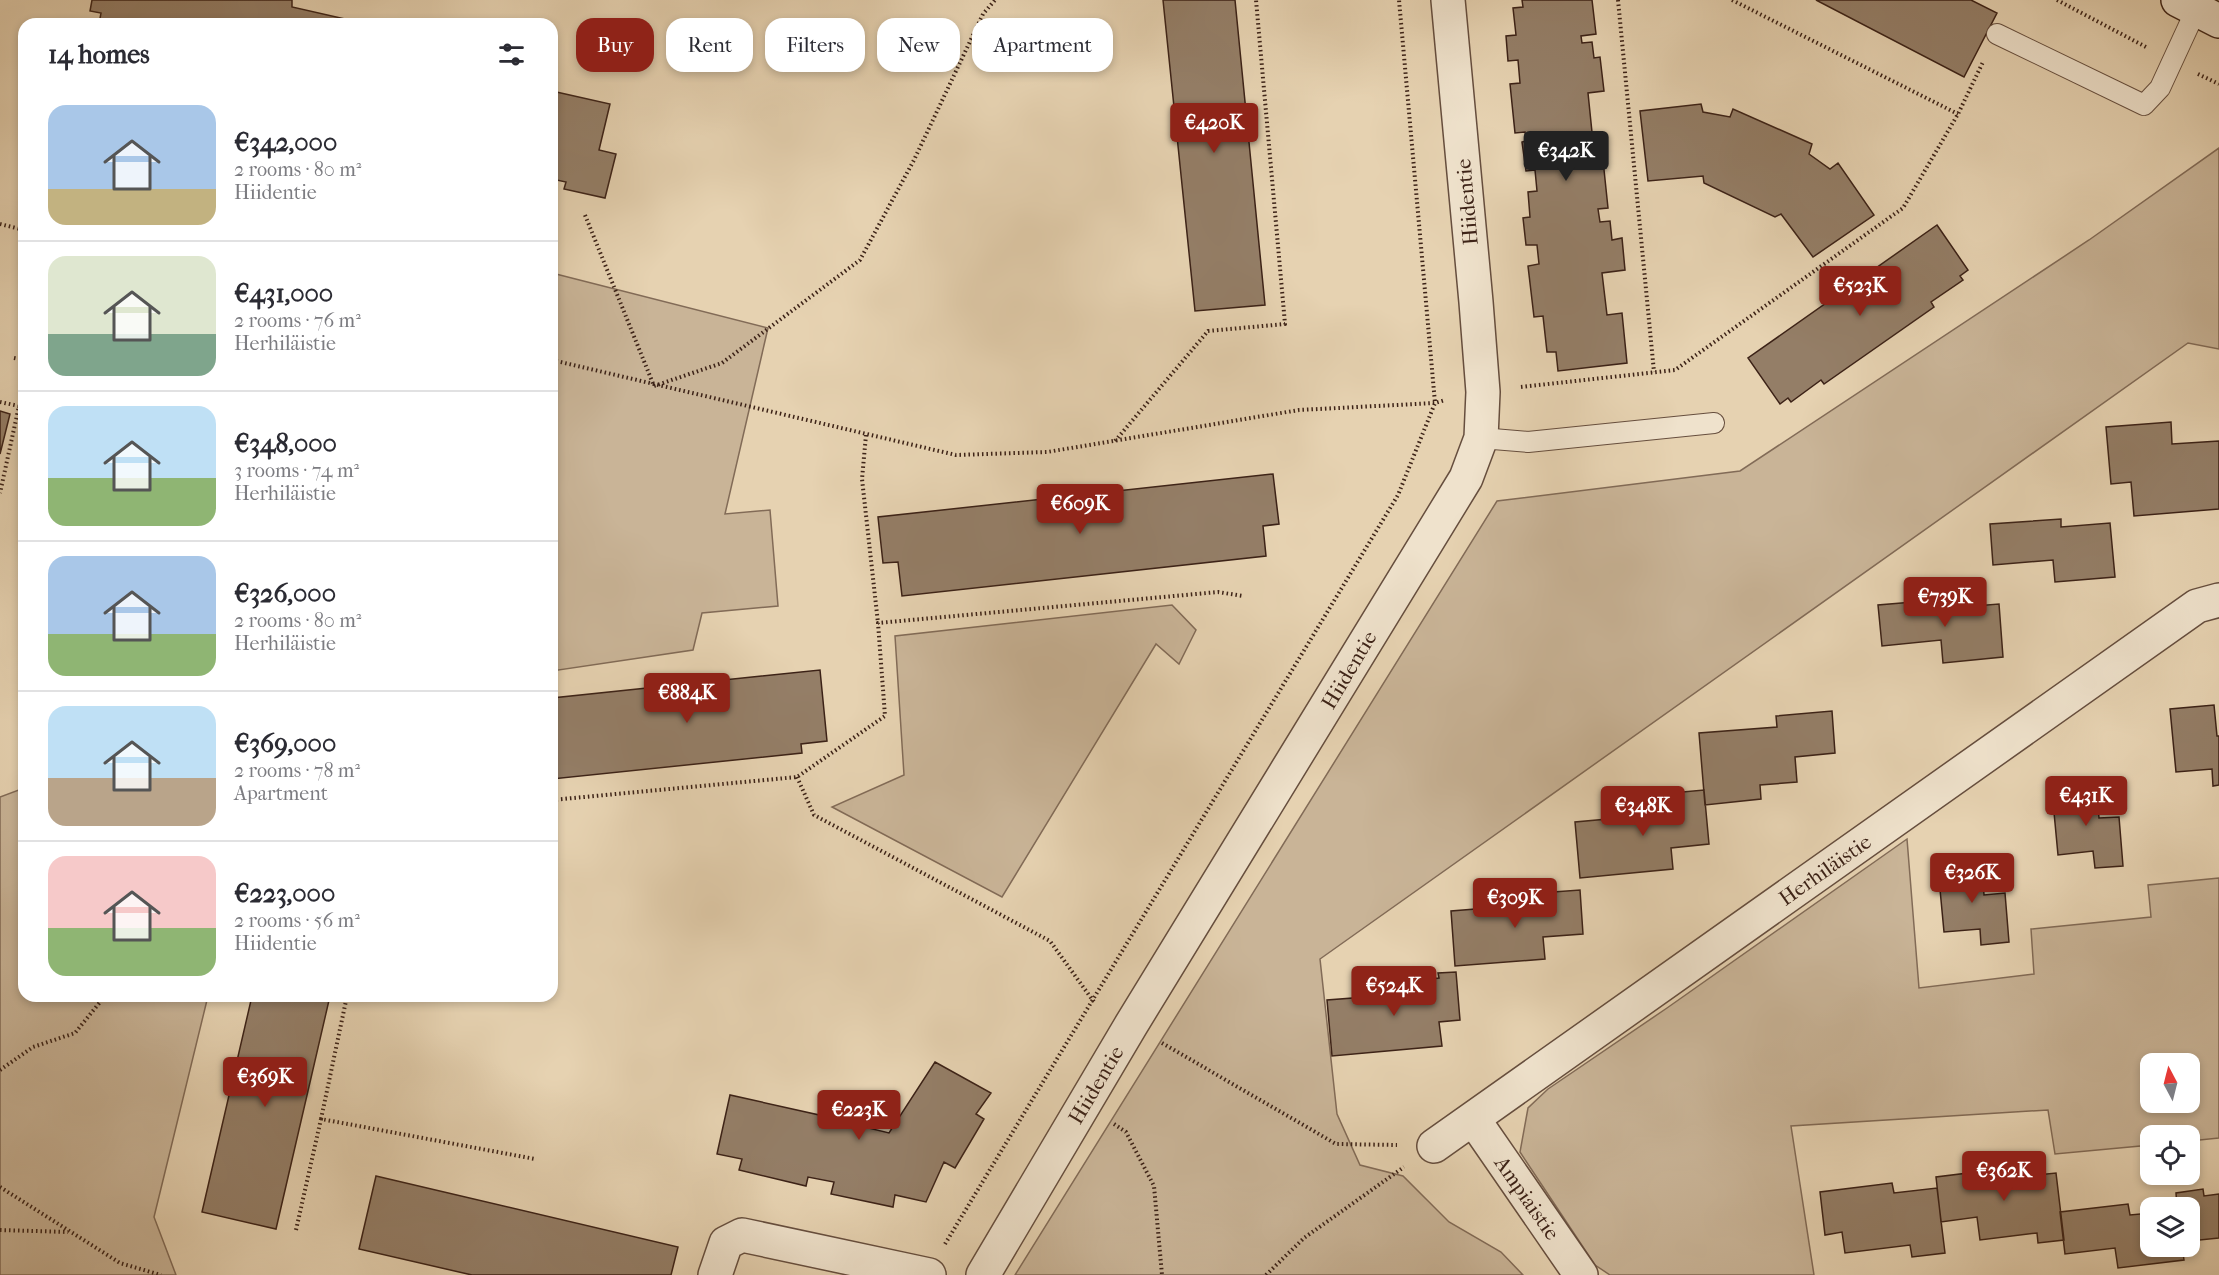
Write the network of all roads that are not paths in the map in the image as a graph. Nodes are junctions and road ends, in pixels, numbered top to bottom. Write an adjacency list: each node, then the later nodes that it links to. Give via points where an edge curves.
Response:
1 (1448, 0): 5 (street, Hiidentie, via 1483,392)
2 (2198, 10): 3 (lane, via 2160,88 2144,105)
3 (1997, 34)
4 (1714, 423): 5 (lane, via 1528,442)
5 (1481, 438): 11 (street, Hiidentie, via 1466,478)
6 (2219, 600): 7 (street, Herhiläistie, via 2197,606)
7 (1474, 1120): 8 (street, Herhiläistie); 12 (street, Ampiaistie)
8 (1434, 1146)
9 (936, 1262): 10 (street, via 742,1235 726,1243)
10 (715, 1275)
11 (983, 1275)
12 (1581, 1275)

